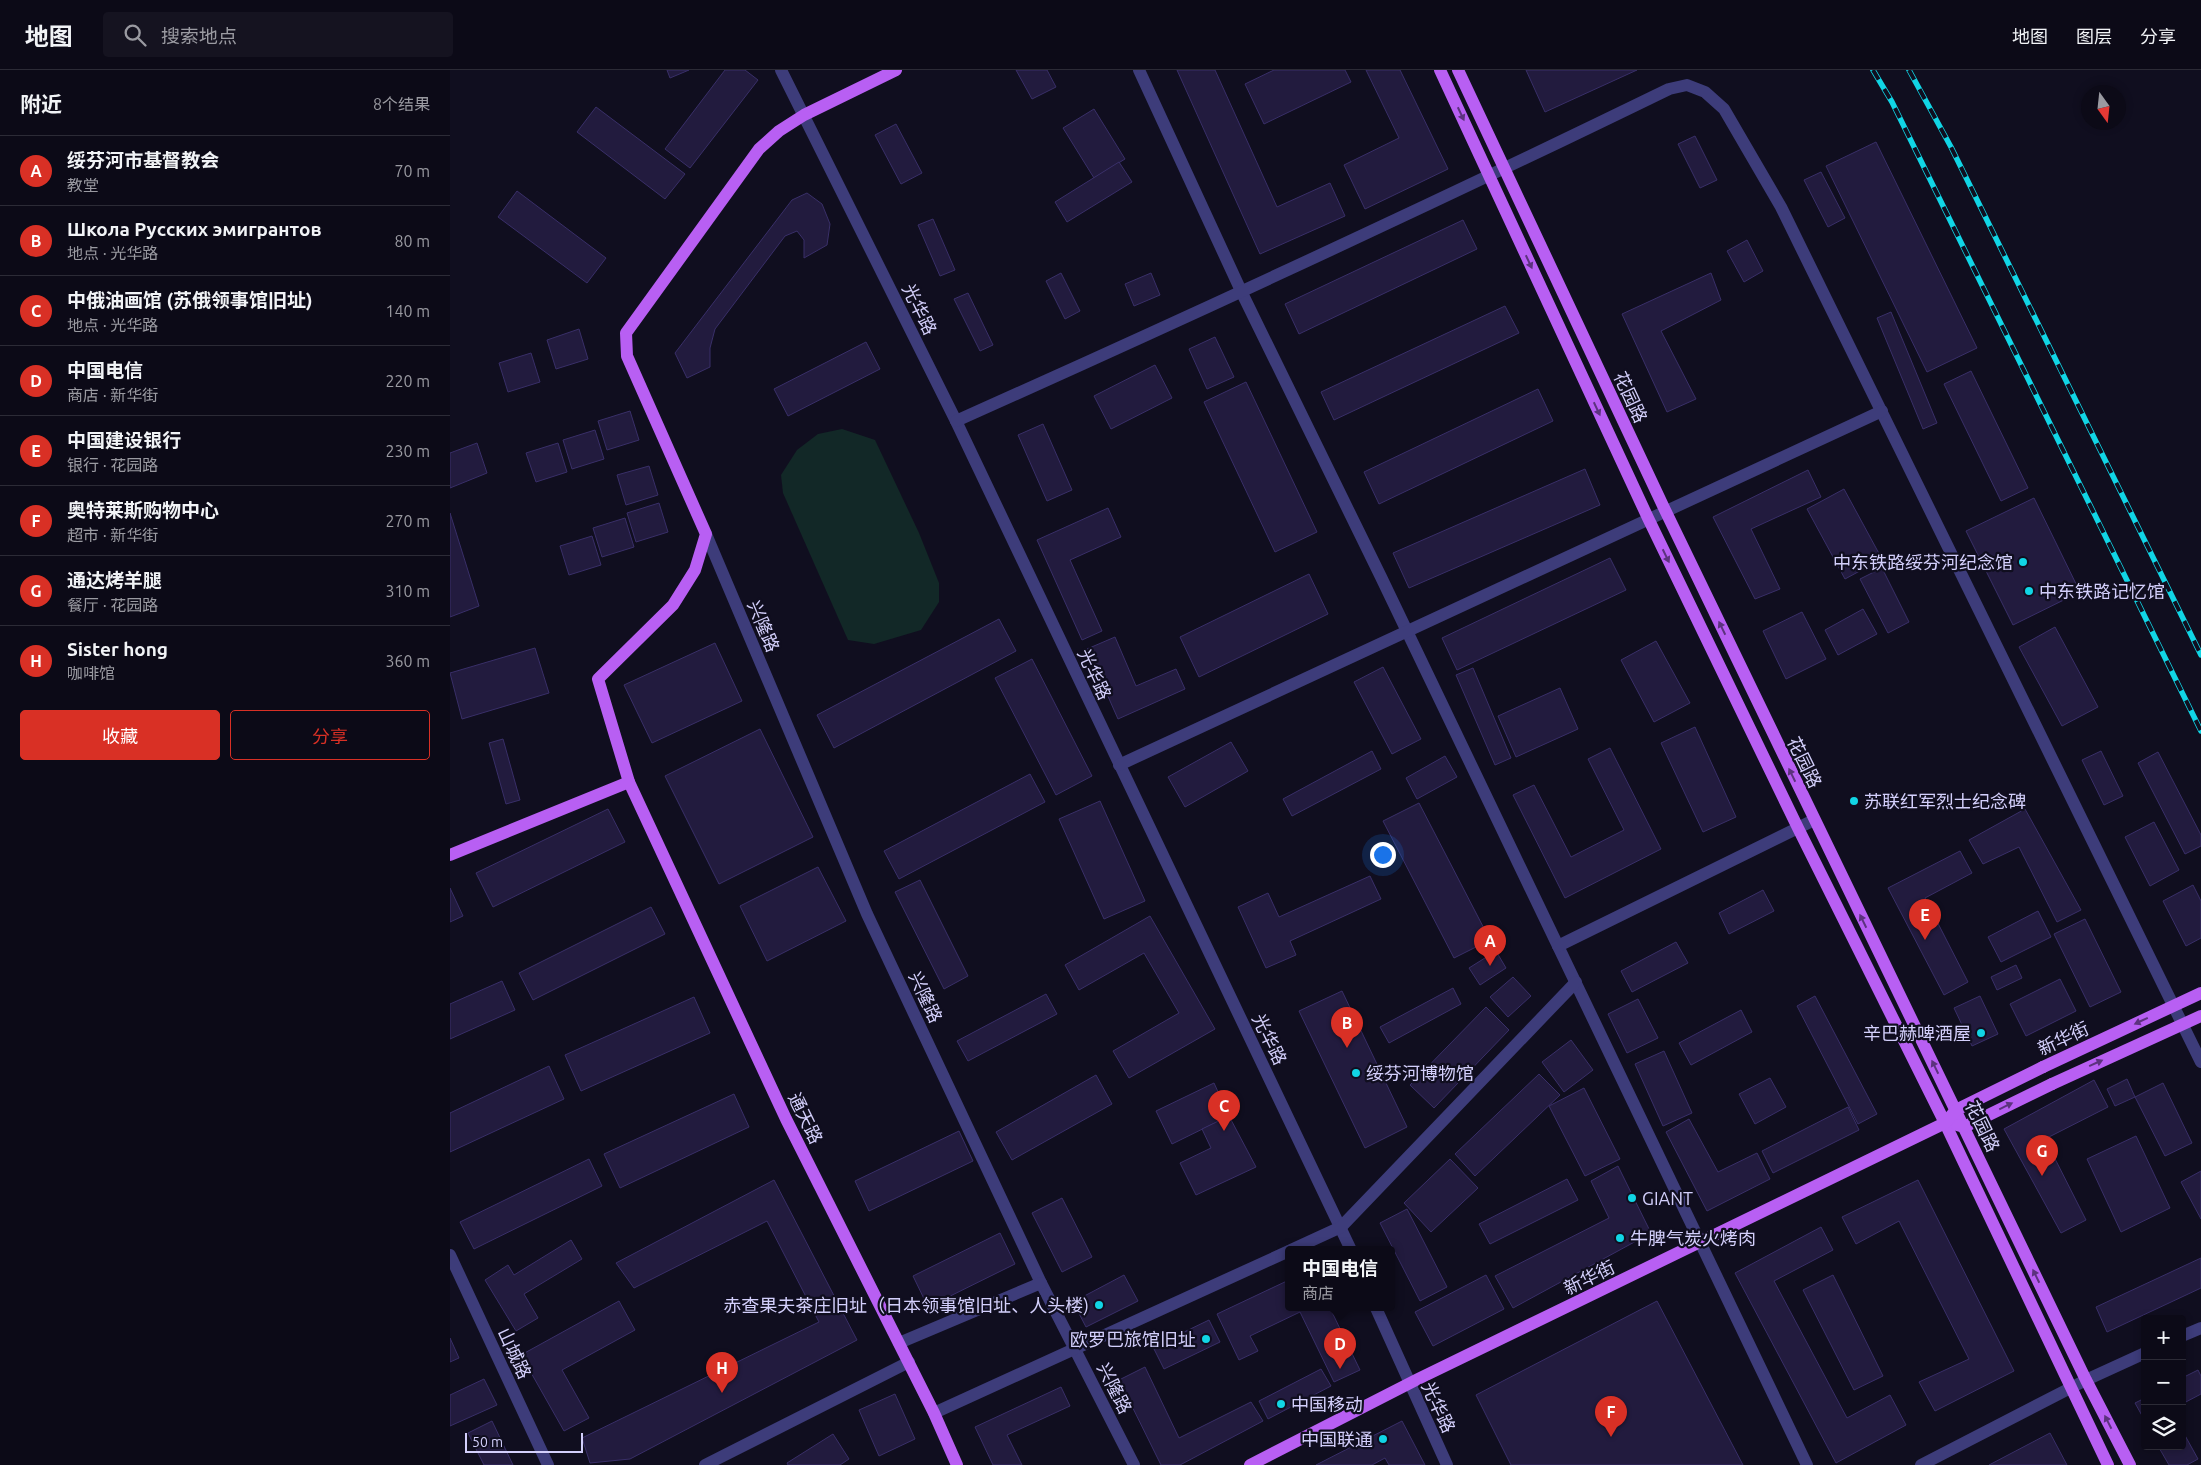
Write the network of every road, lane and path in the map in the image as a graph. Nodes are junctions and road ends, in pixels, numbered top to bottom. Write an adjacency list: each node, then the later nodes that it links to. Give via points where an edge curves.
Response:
1 (781, 70): 6 (street, 光华路)
2 (896, 70): 6 (main road)
3 (1139, 70): 9 (street)
4 (1440, 70): 8 (main road, 花园路, one-way to 8)
5 (1458, 70): 7 (main road, 花园路)
6 (804, 115): 11 (street, 光华路); 14 (main road, via 779,130 758,150 626,333 627,356)
7 (1504, 170): 8 (street); 10 (street, via 1669,89 1687,85 1705,92 1724,109 1780,207); 12 (main road, 花园路)
8 (1489, 176): 9 (street); 13 (main road, 花园路, one-way to 13)
9 (1242, 293): 11 (street); 15 (street)
10 (1882, 411): 12 (street); 25 (street)
11 (956, 421): 16 (street, 光华路)
12 (1665, 510): 13 (street); 18 (main road, 花园路, one-way to 12)
13 (1648, 518): 15 (street); 19 (main road, 花园路, one-way to 19)
14 (706, 534): 17 (main road, 通天路, via 695,570 673,605 598,679); 35 (street, 兴隆路, via 867,914)
15 (1407, 631): 16 (street); 21 (street)
16 (1118, 765): 29 (street, 光华路)
17 (629, 782): 20 (main road); 39 (main road, 通天路, via 786,1119)
18 (1814, 820): 19 (street); 26 (main road, 花园路, one-way to 18)
19 (1798, 828): 21 (street); 27 (main road, 花园路)
20 (450, 855)
21 (1558, 946): 22 (street)
22 (1576, 982): 29 (street); 30 (street)
23 (2201, 993): 26 (main road, 新华街, one-way to 26, bridge)
24 (2201, 1016): 28 (main road, 新华街, one-way to 24, bridge)
25 (2201, 1062)
26 (1956, 1110): 27 (main road, 新华街); 28 (main road, 花园路)
27 (1945, 1123): 28 (main road); 30 (main road, 新华街); 45 (main road, 花园路)
28 (1964, 1127): 43 (main road, 花园路, one-way to 28)
29 (1341, 1227): 31 (street); 32 (street, 光华路)
30 (1701, 1243): 44 (main road, 新华街); 53 (street)
31 (1301, 1246)
32 (1349, 1246)
33 (1285, 1253): 40 (street)
34 (450, 1255): 47 (street, 山城路)
35 (1041, 1283): 39 (street); 40 (street, 兴隆路)
36 (1377, 1311): 44 (street, 光华路)
37 (2201, 1328): 38 (street)
38 (2186, 1334)
39 (899, 1343): 42 (main road, 通天路)
40 (1075, 1348): 46 (street); 50 (street, 兴隆路)
41 (2141, 1355): 43 (street)
42 (909, 1362): 46 (main road, 通天路); 48 (street)
43 (2086, 1380): 45 (street); 56 (main road, 花园路, one-way to 43)
44 (1409, 1384): 51 (main road, 新华街); 52 (street, 光华路)
45 (2070, 1388): 54 (street); 55 (main road, 花园路)
46 (934, 1412): 49 (main road, 通天路)
47 (548, 1465)
48 (705, 1465)
49 (957, 1465)
50 (1134, 1465)
51 (1250, 1465)
52 (1446, 1465)
53 (1807, 1465)
54 (1921, 1465)
55 (2108, 1465)
56 (2130, 1465)

